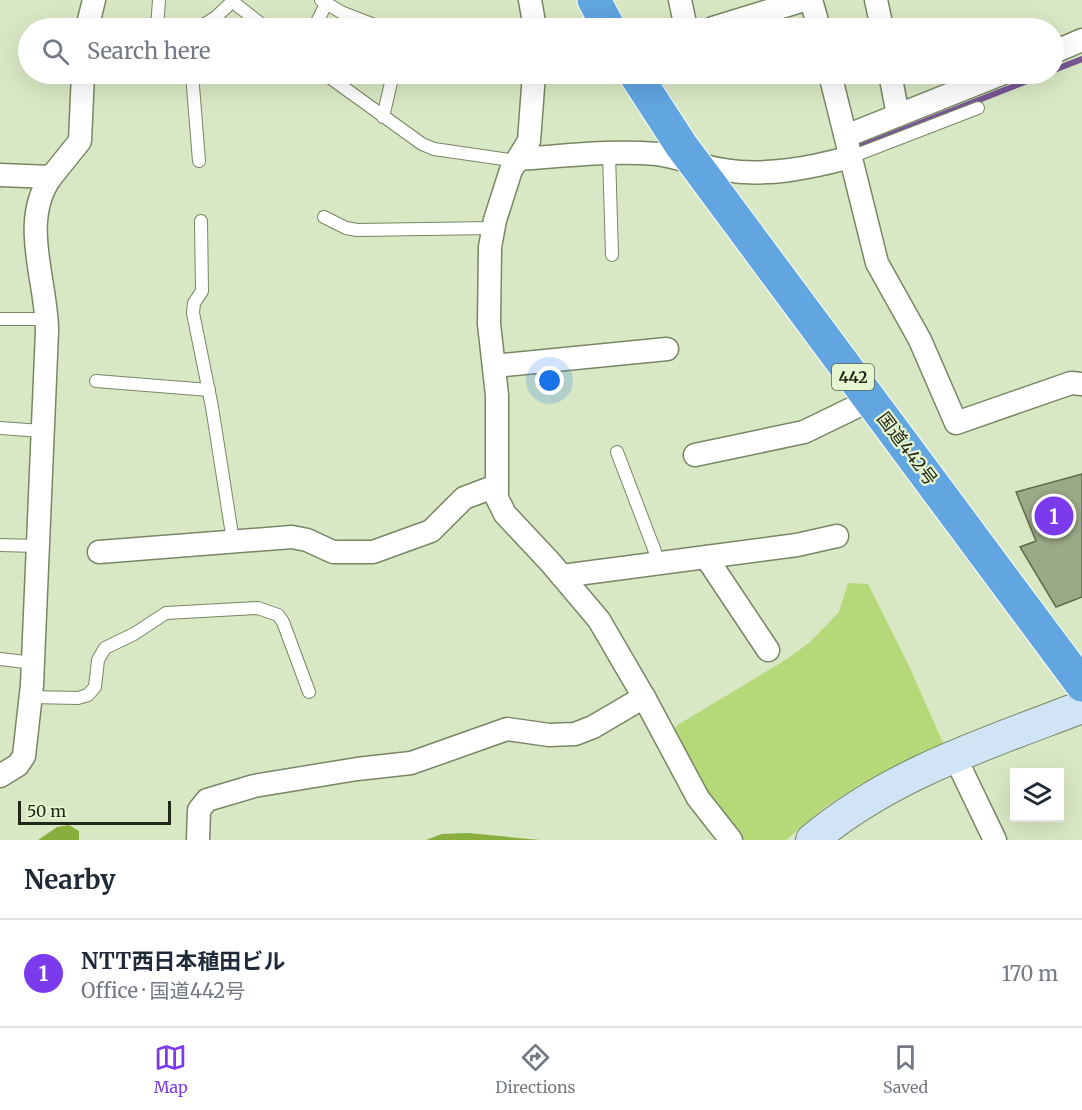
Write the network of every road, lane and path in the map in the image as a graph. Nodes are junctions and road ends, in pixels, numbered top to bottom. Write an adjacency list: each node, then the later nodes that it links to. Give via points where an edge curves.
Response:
1 (94, 0): 11 (street)
2 (159, 0): 12 (lane)
3 (530, 0): 17 (street)
4 (594, 0): 18 (highway)
5 (680, 0): 19 (street)
6 (804, 0): 20 (street)
7 (811, 0): 21 (street)
8 (876, 0): 22 (street)
9 (233, 1): 13 (lane); 14 (lane)
10 (323, 2): 15 (lane); 16 (lane)
11 (90, 18)
12 (158, 18)
13 (212, 18)
14 (254, 18)
15 (317, 18)
16 (359, 18)
17 (533, 18)
18 (604, 18)
19 (684, 18)
20 (746, 18)
21 (816, 18)
22 (880, 18)
23 (1082, 40): 24 (street)
24 (1064, 47)
25 (83, 84): 43 (street, via 80,141)
26 (193, 84): 40 (lane)
27 (339, 84): 36 (lane)
28 (391, 84): 36 (lane)
29 (533, 84): 39 (street, via 530,141)
30 (642, 84): 41 (highway, 国道442号 / 442)
31 (832, 84): 37 (street)
32 (892, 84): 35 (street)
33 (976, 84): 35 (street)
34 (978, 108): 37 (lane)
35 (898, 115): 37 (street)
36 (383, 117): 39 (lane, via 434,149)
37 (848, 147): 41 (street, via 775,172 736,172); 53 (street, via 877,263 920,340 956,423 1071,383)
38 (609, 154): 39 (street); 41 (street, via 658,154); 47 (lane)
39 (518, 160): 46 (street, via 511,170)
40 (199, 161)
41 (695, 164): 55 (highway, 国道442号 / 442)
42 (0, 175): 43 (street)
43 (51, 177): 49 (street, via 40,195 35,221)
44 (324, 217): 46 (lane, via 357,230)
45 (201, 221): 54 (lane, via 201,291 193,313)
46 (493, 228): 51 (street, via 489,324)
47 (612, 255)
48 (0, 319): 49 (lane)
49 (47, 320): 57 (street)
50 (666, 349): 51 (street)
51 (494, 366): 60 (street)
52 (96, 381): 54 (lane)
53 (1082, 384)
54 (209, 390): 62 (lane)
55 (870, 400): 59 (street, via 804,432); 72 (highway, 国道442号 / 442)
56 (0, 428): 57 (lane)
57 (42, 431): 64 (street)
58 (617, 452): 67 (lane)
59 (695, 455)
60 (496, 486): 62 (street, via 464,498 431,531 373,552 333,552 300,537); 68 (street, via 505,514)
61 (837, 536): 66 (street)
62 (233, 541): 65 (street)
63 (0, 545): 64 (lane)
64 (37, 546): 71 (street)
65 (99, 552)
66 (705, 557): 67 (street); 69 (street)
67 (659, 562): 68 (street)
68 (562, 576): 75 (street, via 606,631)
69 (768, 650)
70 (0, 659): 71 (lane)
71 (33, 663): 74 (street)
72 (1080, 689): 76 (street)
73 (309, 692): 74 (lane, via 283,622 258,608 166,613 105,648 98,660 95,687 88,695)
74 (31, 697): 77 (street, via 24,756 14,769)
75 (644, 697): 78 (street, via 575,734 507,729 411,763 266,784 213,798 199,810); 79 (street, via 698,798)
76 (955, 757): 80 (street, via 867,799); 81 (street)
77 (0, 776)
78 (198, 840)
79 (731, 840)
80 (812, 840)
81 (995, 840)

